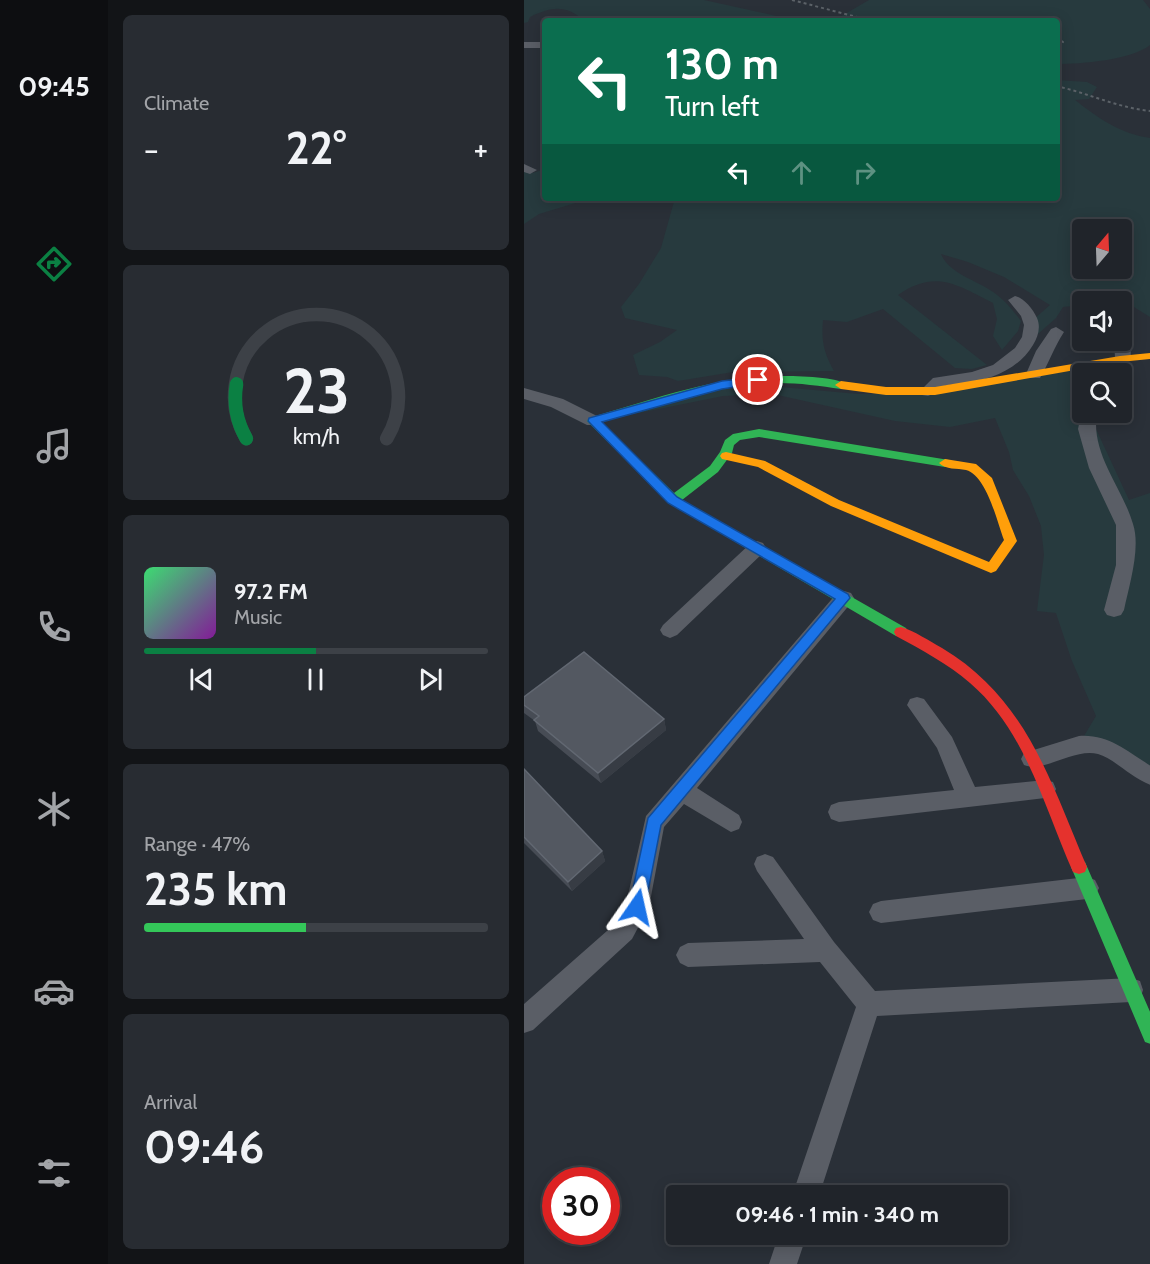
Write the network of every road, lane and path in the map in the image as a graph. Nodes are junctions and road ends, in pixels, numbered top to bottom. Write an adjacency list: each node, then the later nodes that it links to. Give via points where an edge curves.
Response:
1 (791, 0): 2 (path)
2 (860, 18)
3 (524, 45): 4 (street)
4 (542, 45)
5 (1060, 87): 6 (path, via 1131,109)
6 (1151, 111)
7 (1015, 300): 15 (street, via 1033,325 1033,333 1022,351 1005,366 984,376 939,382)
8 (1056, 332): 14 (street)
9 (1123, 351): 11 (street)
10 (1151, 356): 11 (street)
11 (1123, 358): 12 (street)
12 (1106, 363)
13 (1072, 372): 14 (street)
14 (1034, 374): 15 (street)
15 (928, 391): 17 (street, via 758,380 722,385)
16 (524, 393): 17 (street, via 557,403)
17 (593, 421): 20 (street)
18 (1087, 423): 23 (street, via 1098,468 1126,525 1125,565)
19 (726, 456): 19 (street, via 729,443 737,437 759,433 972,466 988,481 1011,541 991,568 813,493 760,462); 20 (street)
20 (673, 500): 21 (street)
21 (757, 548): 22 (street); 24 (street)
22 (844, 598): 26 (street, via 977,681 1015,727); 29 (street)
23 (1114, 610)
24 (670, 630)
25 (917, 705): 30 (street, via 945,743)
26 (1032, 759): 27 (street, via 1083,744 1106,748 1142,774); 28 (street)
27 (1151, 776)
28 (1045, 789): 30 (street); 34 (street)
29 (681, 790): 32 (street); 40 (street, via 654,823 637,907 624,931)
30 (969, 798): 31 (street)
31 (839, 812)
32 (731, 822)
33 (765, 864): 36 (street)
34 (1086, 888): 35 (street); 38 (street)
35 (881, 912)
36 (826, 950): 37 (street); 39 (street)
37 (688, 955)
38 (1131, 990): 39 (street); 41 (street)
39 (869, 1004): 42 (street)
40 (524, 1022)
41 (1151, 1036)
42 (809, 1185)
43 (789, 1245): 44 (street)
44 (783, 1264)

